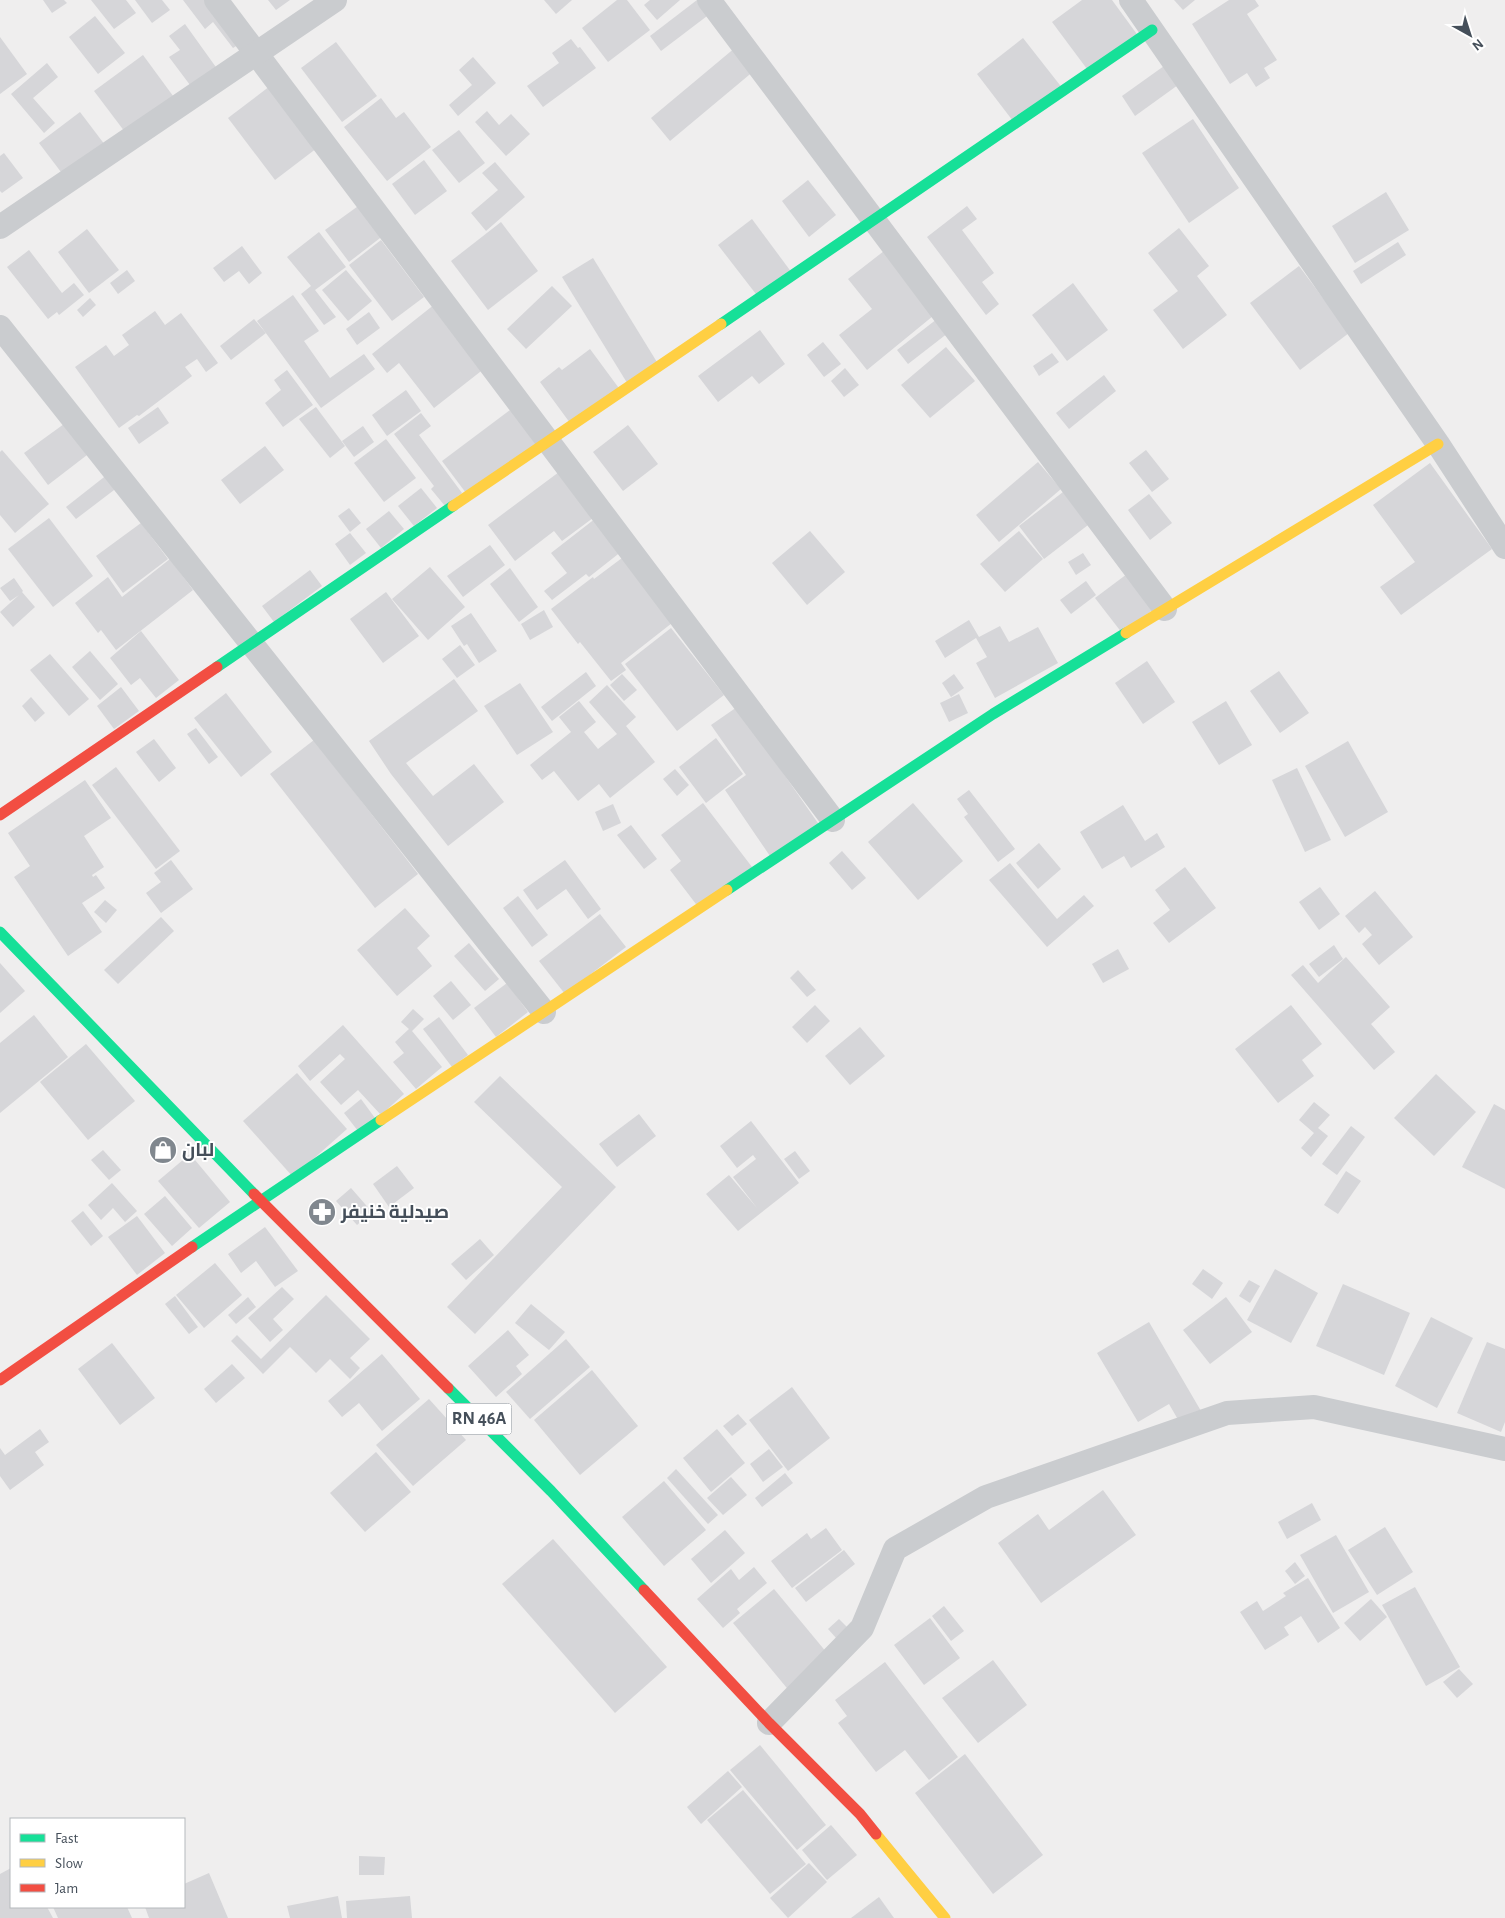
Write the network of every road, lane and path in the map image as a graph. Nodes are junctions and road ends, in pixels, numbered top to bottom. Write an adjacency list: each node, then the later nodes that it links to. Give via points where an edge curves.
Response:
1 (216, 0): 6 (street)
2 (335, 0): 6 (street)
3 (709, 0): 7 (street)
4 (1131, 0): 5 (street)
5 (1152, 30): 7 (street); 11 (street)
6 (256, 53): 8 (street); 10 (street)
7 (873, 219): 10 (street); 13 (street)
8 (0, 227)
9 (0, 327): 14 (street)
10 (547, 441): 14 (street); 16 (street)
11 (1438, 444): 12 (street); 13 (street)
12 (1504, 544)
13 (1165, 610): 16 (street, via 993,714)
14 (251, 642): 15 (street); 18 (street)
15 (0, 815)
16 (832, 820): 18 (street)
17 (0, 932): 19 (street, RN 46A)
18 (544, 1012): 19 (street)
19 (260, 1200): 20 (street); 22 (street, RN 46A, via 551,1491)
20 (0, 1380)
21 (1505, 1449): 22 (street, via 1314,1407 1228,1413 986,1497 895,1549 862,1628)
22 (769, 1723): 23 (street, RN 46A, via 860,1814)
23 (945, 1918)

